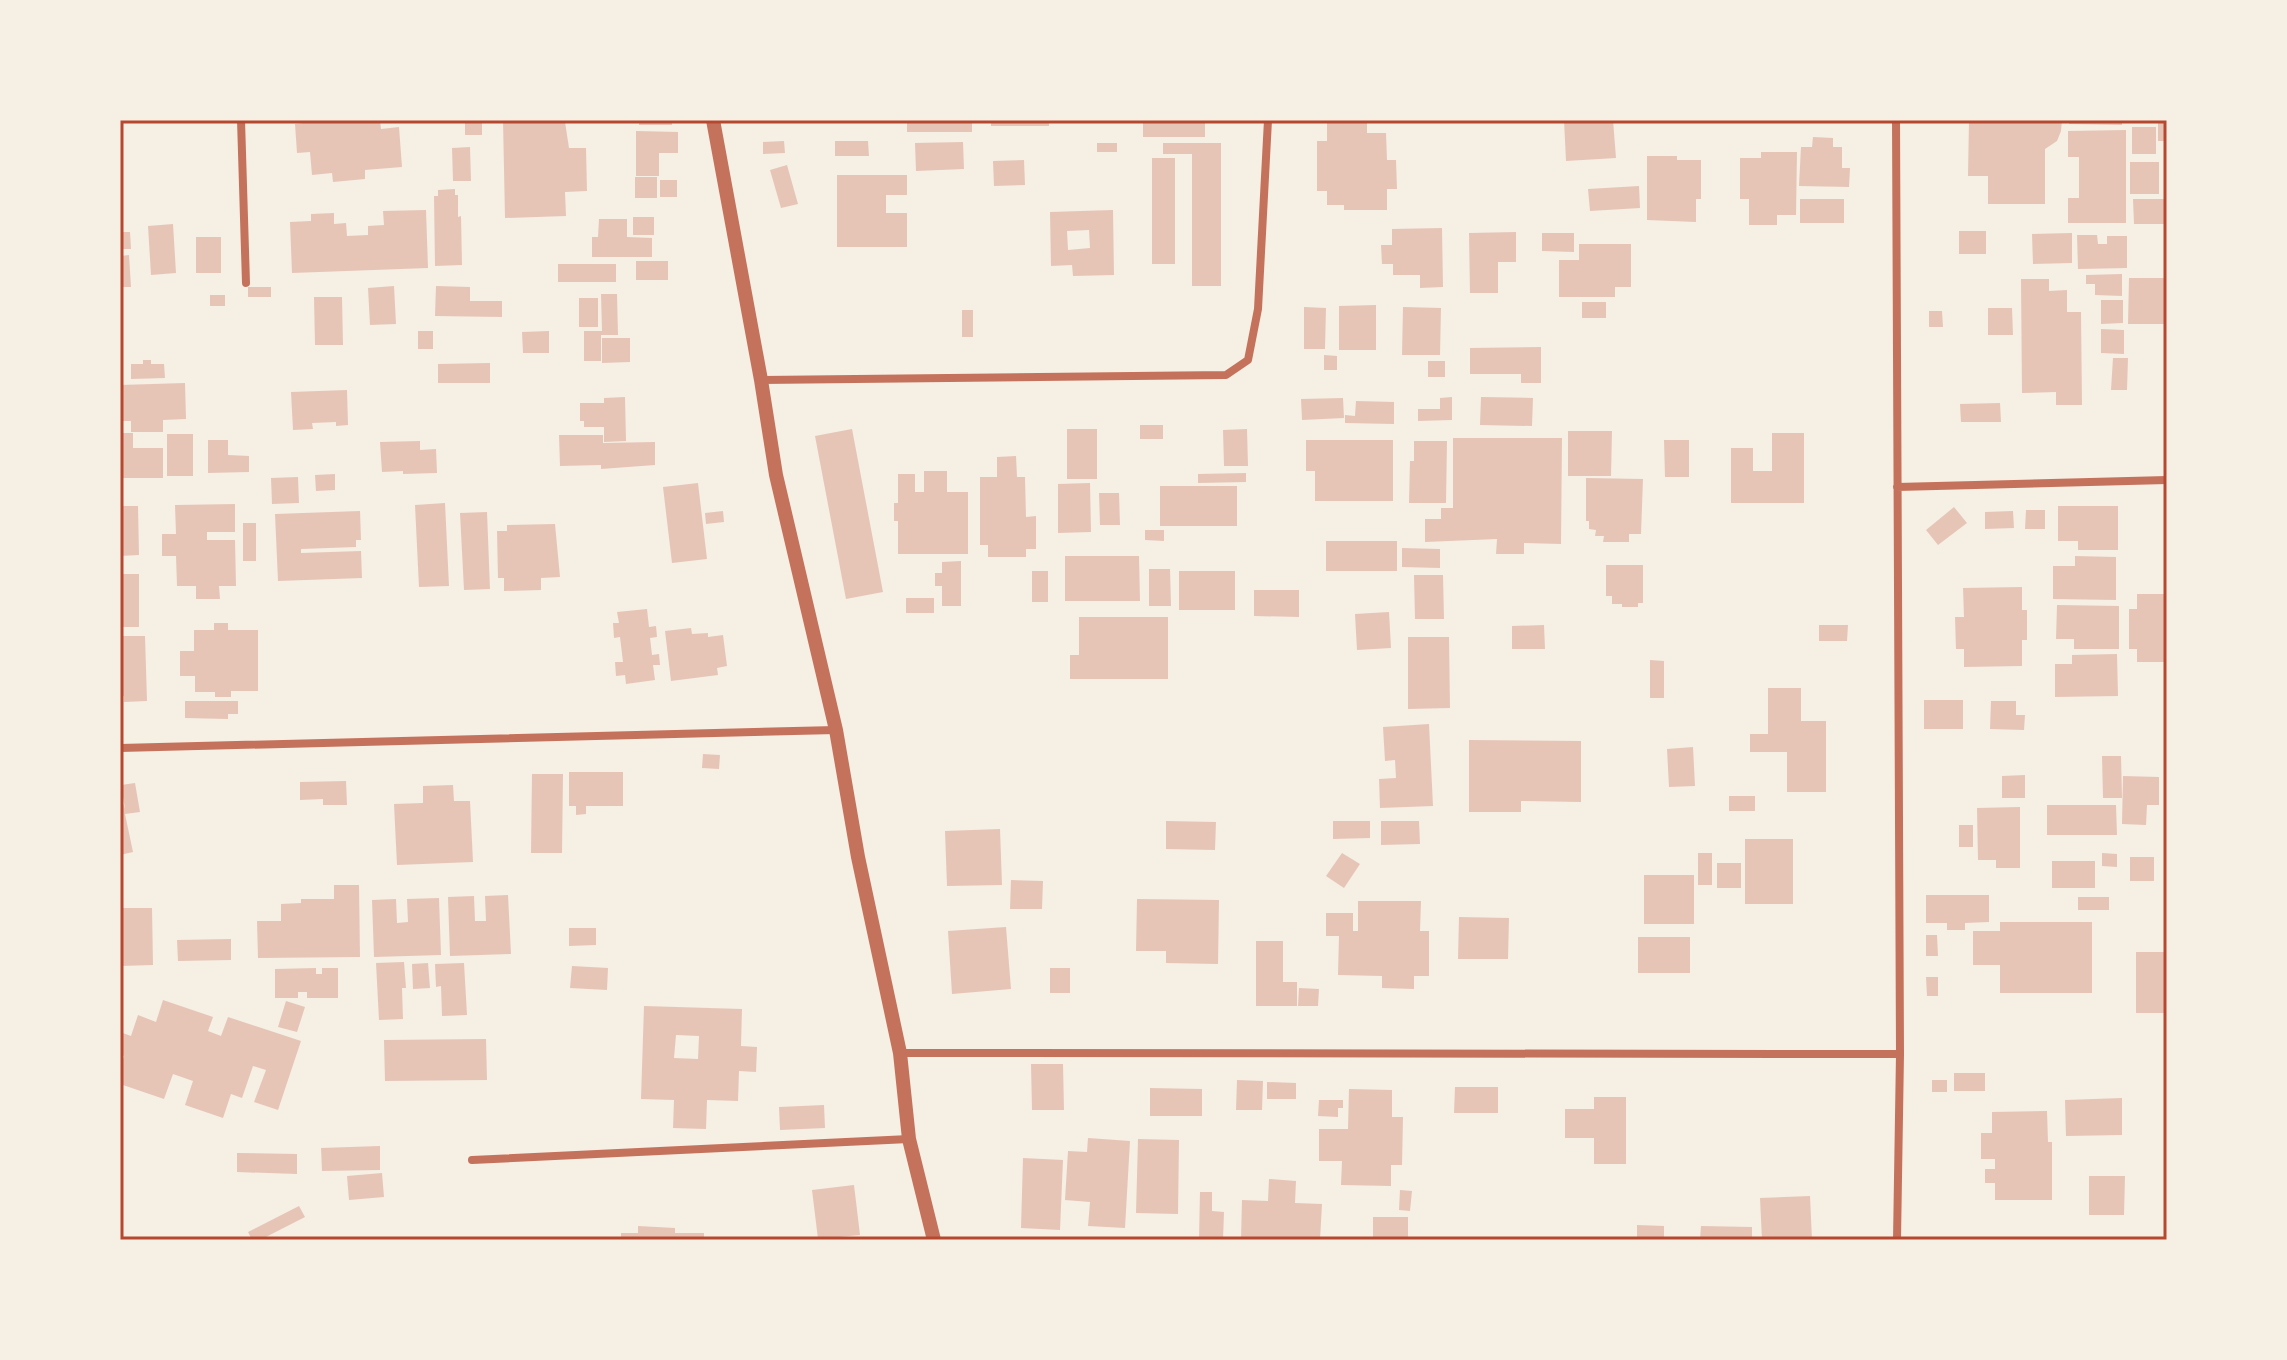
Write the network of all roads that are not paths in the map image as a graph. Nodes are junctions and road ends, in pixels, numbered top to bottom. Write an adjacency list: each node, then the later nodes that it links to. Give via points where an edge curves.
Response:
1 (241, 120): 5 (street)
2 (713, 120): 6 (street)
3 (1268, 120): 6 (street, via 1258,309 1248,360 1226,375)
4 (1896, 120): 8 (street)
5 (246, 283)
6 (761, 380): 9 (street, via 778,488)
7 (2167, 480): 8 (street)
8 (1897, 487): 12 (street)
9 (836, 730): 10 (street); 11 (street)
10 (120, 748)
11 (900, 1053): 12 (street); 13 (street)
12 (1900, 1054): 16 (street)
13 (909, 1139): 14 (street); 15 (street)
14 (472, 1160)
15 (934, 1240)
16 (1897, 1240)

